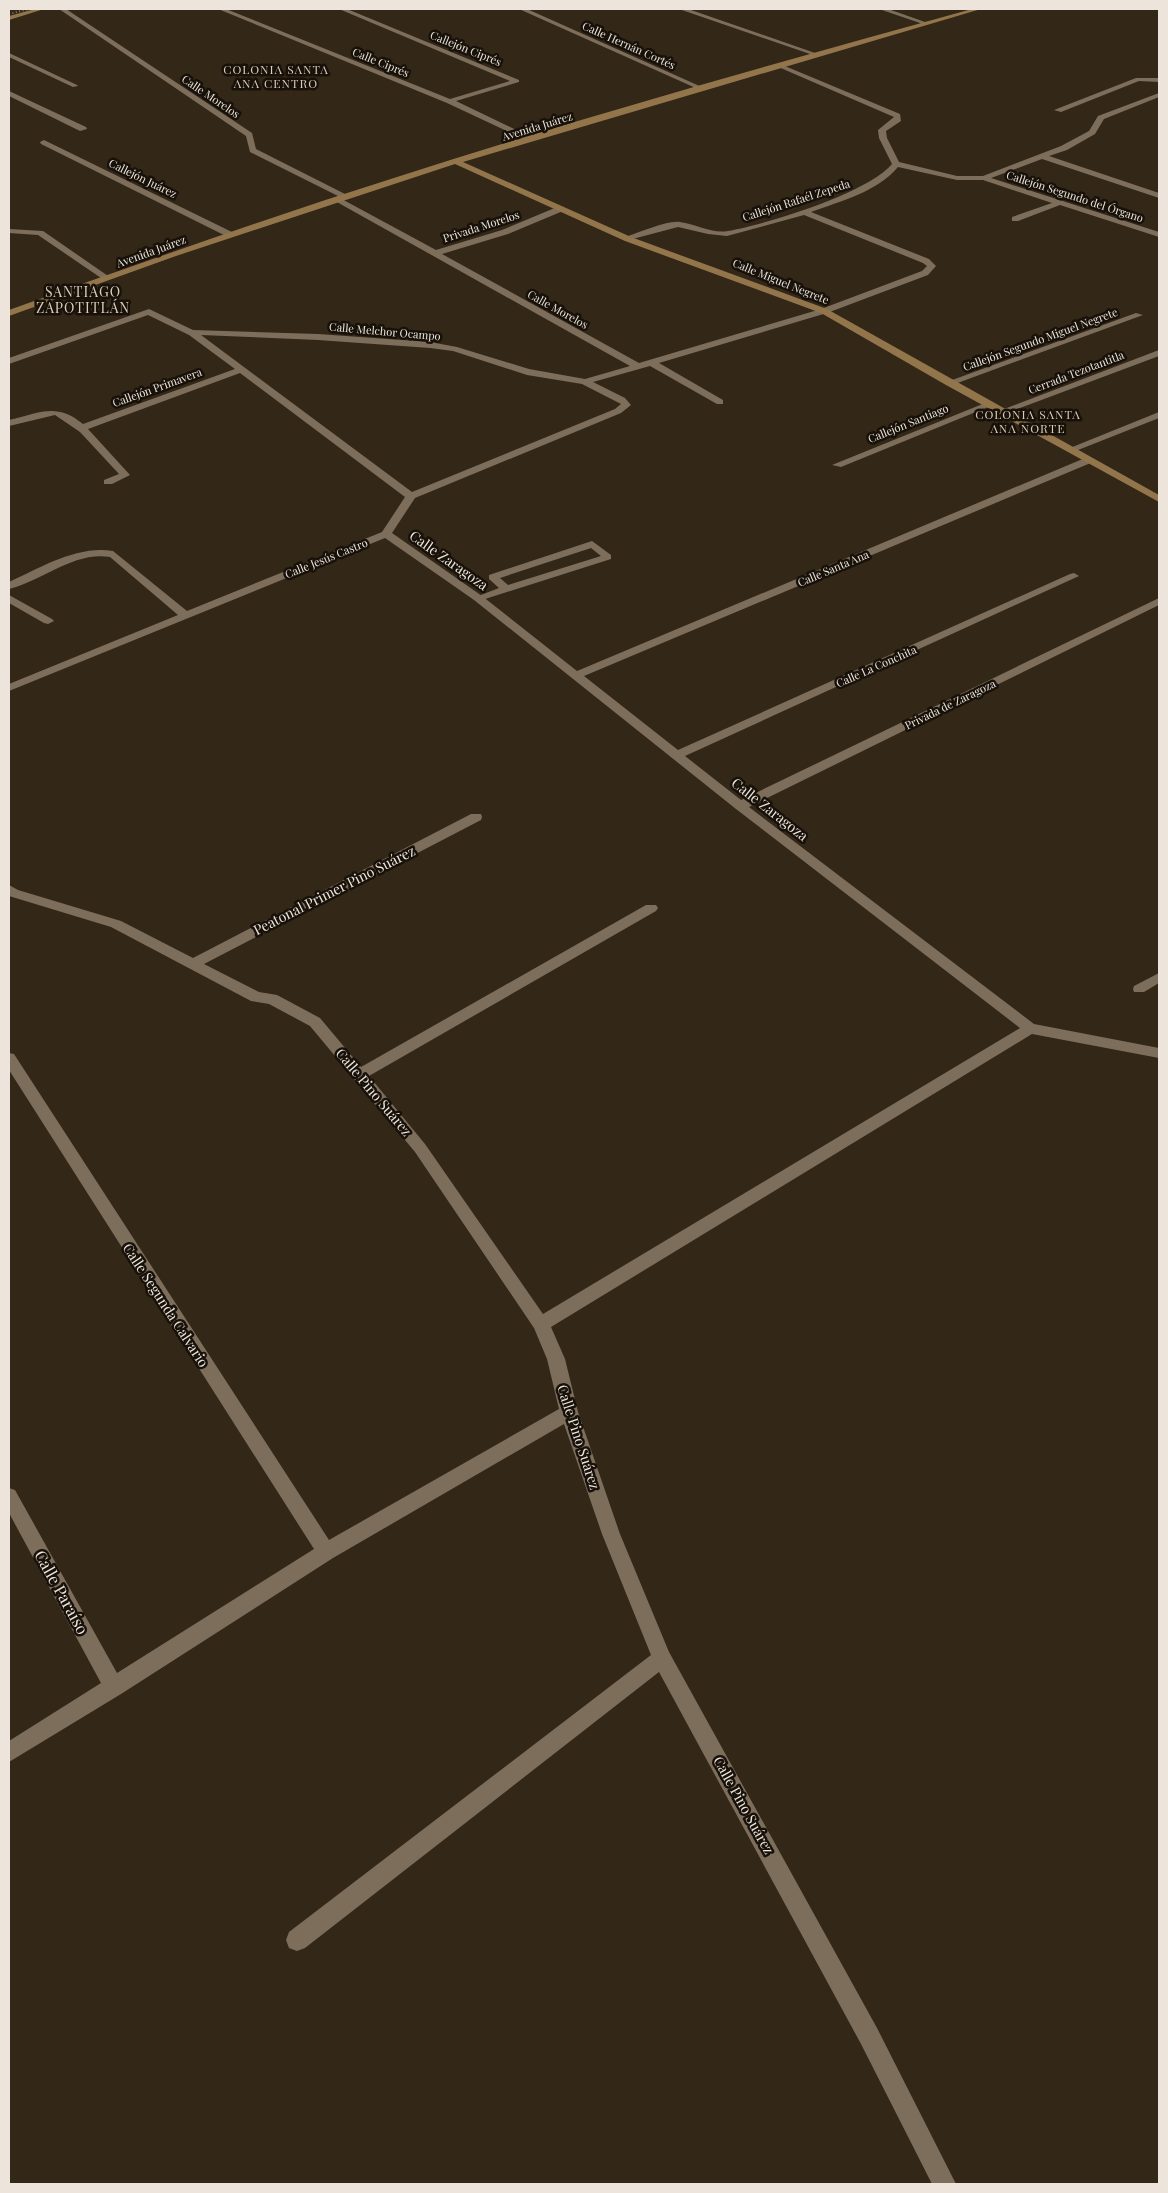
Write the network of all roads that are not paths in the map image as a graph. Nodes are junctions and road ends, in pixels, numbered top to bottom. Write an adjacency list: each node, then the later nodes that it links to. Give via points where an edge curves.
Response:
1 (41, 9): 9 (street)
2 (62, 9): 29 (street, Calle Morelos, via 249,135 253,150)
3 (221, 9): 19 (street, Calle Ciprés)
4 (342, 9): 19 (street, Callejón Ciprés, via 518,81)
5 (522, 9): 16 (street, Calle Hernán Cortés)
6 (682, 9): 11 (street)
7 (882, 9): 10 (street)
8 (978, 9): 10 (street, Avenida Juárez)
9 (9, 18)
10 (925, 23): 11 (street, Avenida Juárez)
11 (815, 54): 13 (street, Avenida Juárez)
12 (9, 55): 15 (street)
13 (778, 65): 16 (street, Avenida Juárez); 26 (street, via 897,116 898,119 882,130)
14 (1159, 80): 20 (street, via 1138,79)
15 (75, 86)
16 (700, 88): 22 (street, Avenida Juárez)
17 (9, 93): 21 (street)
18 (1159, 95): 24 (street, via 1101,118 1092,132)
19 (450, 101): 22 (street, Calle Ciprés)
20 (1058, 110)
21 (83, 129)
22 (531, 139): 25 (street, Avenida Juárez)
23 (44, 142): 35 (street, Callejón Juárez)
24 (1044, 157): 27 (street); 28 (street)
25 (456, 162): 29 (street, Avenida Juárez); 31 (street, Calle Miguel Negrete)
26 (896, 164): 27 (street, via 957,178); 32 (street, Callejón Rafaél Zepeda, via 887,176 858,192)
27 (984, 178): 30 (street, Callejón Segundo del Órgano)
28 (1159, 196)
29 (342, 198): 35 (street, Avenida Juárez); 38 (street, Calle Morelos)
30 (1061, 202): 33 (street); 36 (street, Callejón Segundo del Órgano)
31 (560, 208): 37 (street, Calle Miguel Negrete); 38 (street, Privada Morelos, via 505,232)
32 (804, 212): 37 (street, Callejón Rafaél Zepeda, via 727,234 678,224); 40 (street, via 932,266 925,274)
33 (1015, 219)
34 (9, 231): 39 (street, via 40,233)
35 (231, 235): 39 (street, Avenida Juárez)
36 (1159, 235)
37 (628, 239): 40 (street, Calle Miguel Negrete)
38 (436, 253): 47 (street, Calle Morelos)
39 (107, 278): 41 (street, Avenida Juárez)
40 (824, 311): 46 (street); 50 (street, Calle Miguel Negrete)
41 (9, 313)
42 (1139, 315): 50 (street, Callejón Segundo Miguel Negrete)
43 (192, 334): 45 (street, via 149,312); 48 (street); 49 (street, Calle Melchor Ocampo, via 210,332 430,345 454,349 527,372)
44 (1159, 353): 53 (street, Cerrada Tezotantitla)
45 (9, 361)
46 (650, 362): 47 (street); 51 (street)
47 (637, 366): 49 (street)
48 (241, 370): 56 (street, Callejón Primavera); 62 (street)
49 (585, 382): 62 (street, Calle Melchor Ocampo, via 626,405)
50 (949, 383): 52 (street, Calle Miguel Negrete)
51 (720, 402)
52 (988, 405): 53 (street, Calle Miguel Negrete); 59 (street, Callejón Santiago)
53 (1001, 412): 57 (street, Calle Miguel Negrete)
54 (1159, 415): 57 (street)
55 (9, 423): 56 (street, via 56,412)
56 (81, 428): 60 (street, via 125,475)
57 (1070, 450): 58 (street, Calle Miguel Negrete)
58 (1089, 460): 61 (street, Calle Miguel Negrete); 72 (street, Calle Santa Ana)
59 (837, 465)
60 (108, 482)
61 (1157, 495)
62 (411, 496): 63 (street)
63 (386, 534): 68 (street, Calle Zaragoza); 70 (street, Calle Jesús Castro)
64 (1074, 576): 74 (street, Calle La Conchita)
65 (9, 586): 70 (street, via 105,551 113,554)
66 (506, 589): 66 (lane, via 525,584 608,557 592,544 493,577); 68 (lane)
67 (9, 598): 71 (street)
68 (478, 598): 72 (street, Calle Zaragoza)
69 (1159, 601): 75 (street, Privada de Zaragoza)
70 (186, 616): 73 (street, Calle Jesús Castro)
71 (48, 621)
72 (576, 675): 74 (street, Calle Zaragoza)
73 (9, 688)
74 (678, 755): 75 (street, Calle Zaragoza)
75 (740, 806): 82 (street, Calle Zaragoza)
76 (476, 816): 79 (street, Peatonal Primer Pino Suárez)
77 (9, 889): 79 (street, Calle Pino Suárez, via 13,893 116,924)
78 (651, 908): 85 (street)
79 (193, 964): 85 (street, Calle Pino Suárez, via 256,997 272,999 315,1022)
80 (1159, 977): 81 (lane)
81 (1139, 989)
82 (1030, 1028): 83 (street, Calle Zaragoza); 86 (street)
83 (1159, 1053)
84 (9, 1058): 89 (street, Calle Segunda Calvario)
85 (359, 1075): 86 (street, Calle Pino Suárez, via 420,1148)
86 (541, 1324): 87 (street, Calle Pino Suárez, via 556,1359)
87 (569, 1412): 89 (street); 90 (street, Calle Pino Suárez, via 611,1534)
88 (9, 1496): 91 (street, Calle Paraíso)
89 (326, 1552): 91 (street)
90 (662, 1658): 93 (street); 94 (street, Calle Pino Suárez, via 864,2027)
91 (114, 1687): 92 (street)
92 (9, 1752)
93 (297, 1940)
94 (944, 2184)

